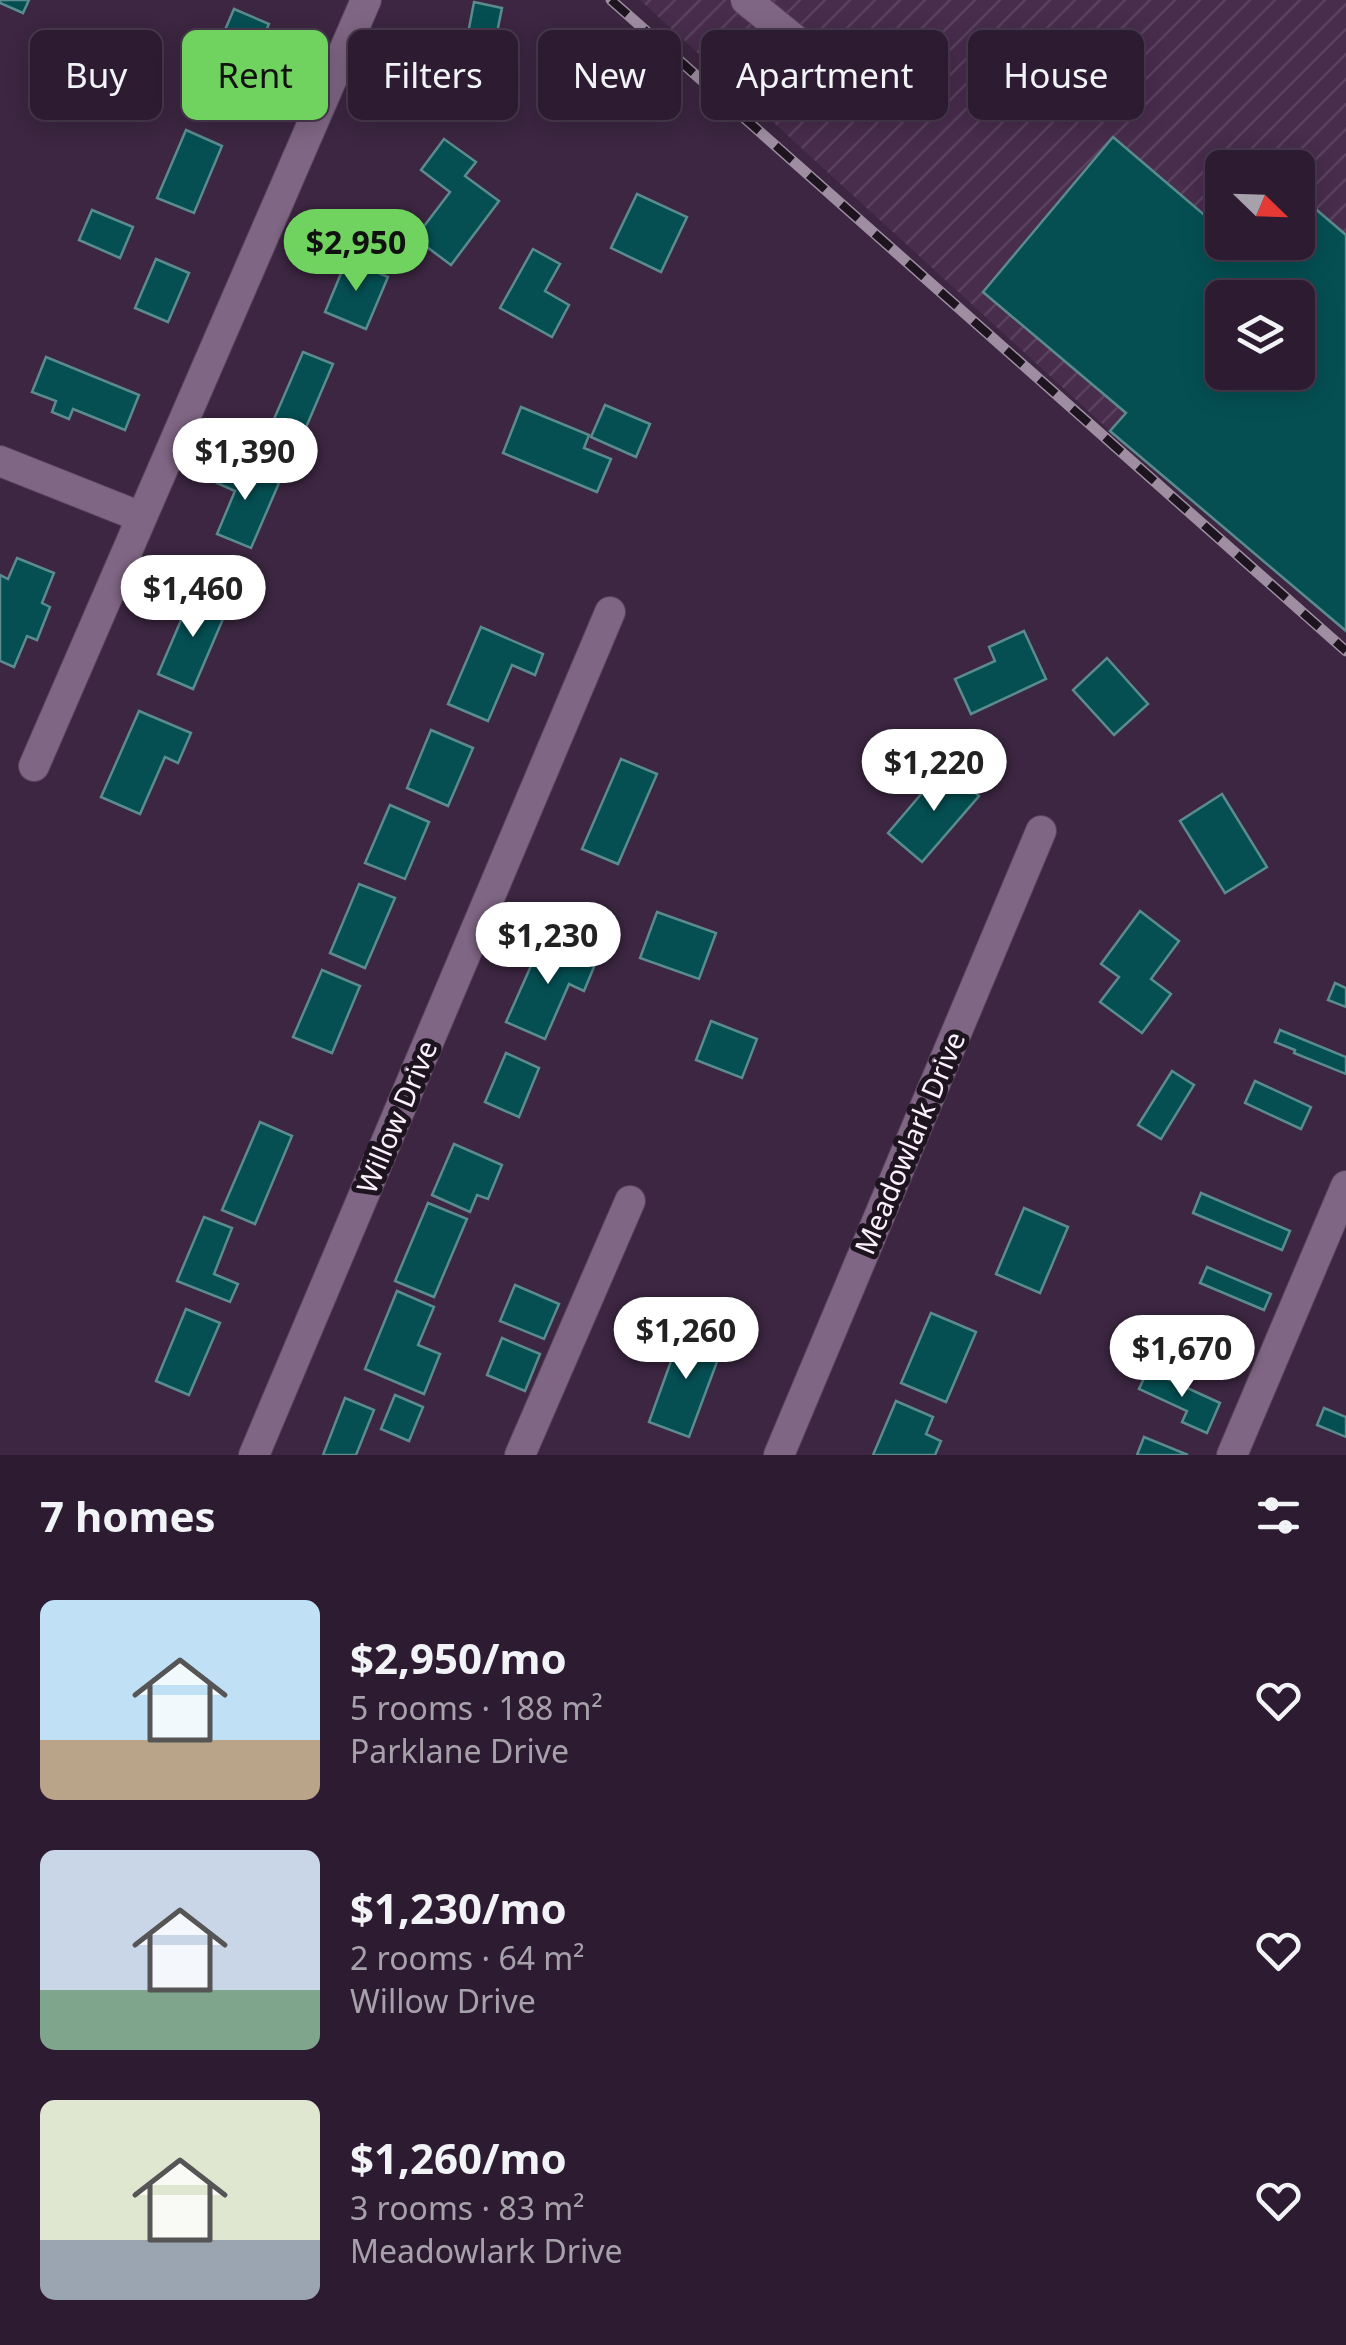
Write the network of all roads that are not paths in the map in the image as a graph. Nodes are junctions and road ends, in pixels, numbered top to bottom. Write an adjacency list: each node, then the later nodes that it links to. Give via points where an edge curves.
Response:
1 (366, 0): 5 (street)
2 (746, 0): 3 (street)
3 (783, 30)
4 (0, 462): 5 (street)
5 (141, 517): 7 (street)
6 (610, 612): 11 (street, Willow Drive)
7 (34, 766)
8 (1041, 831): 13 (street, Meadowlark Drive)
9 (1346, 1186): 14 (street)
10 (630, 1201): 12 (street)
11 (254, 1455)
12 (520, 1455)
13 (779, 1455)
14 (1232, 1455)

